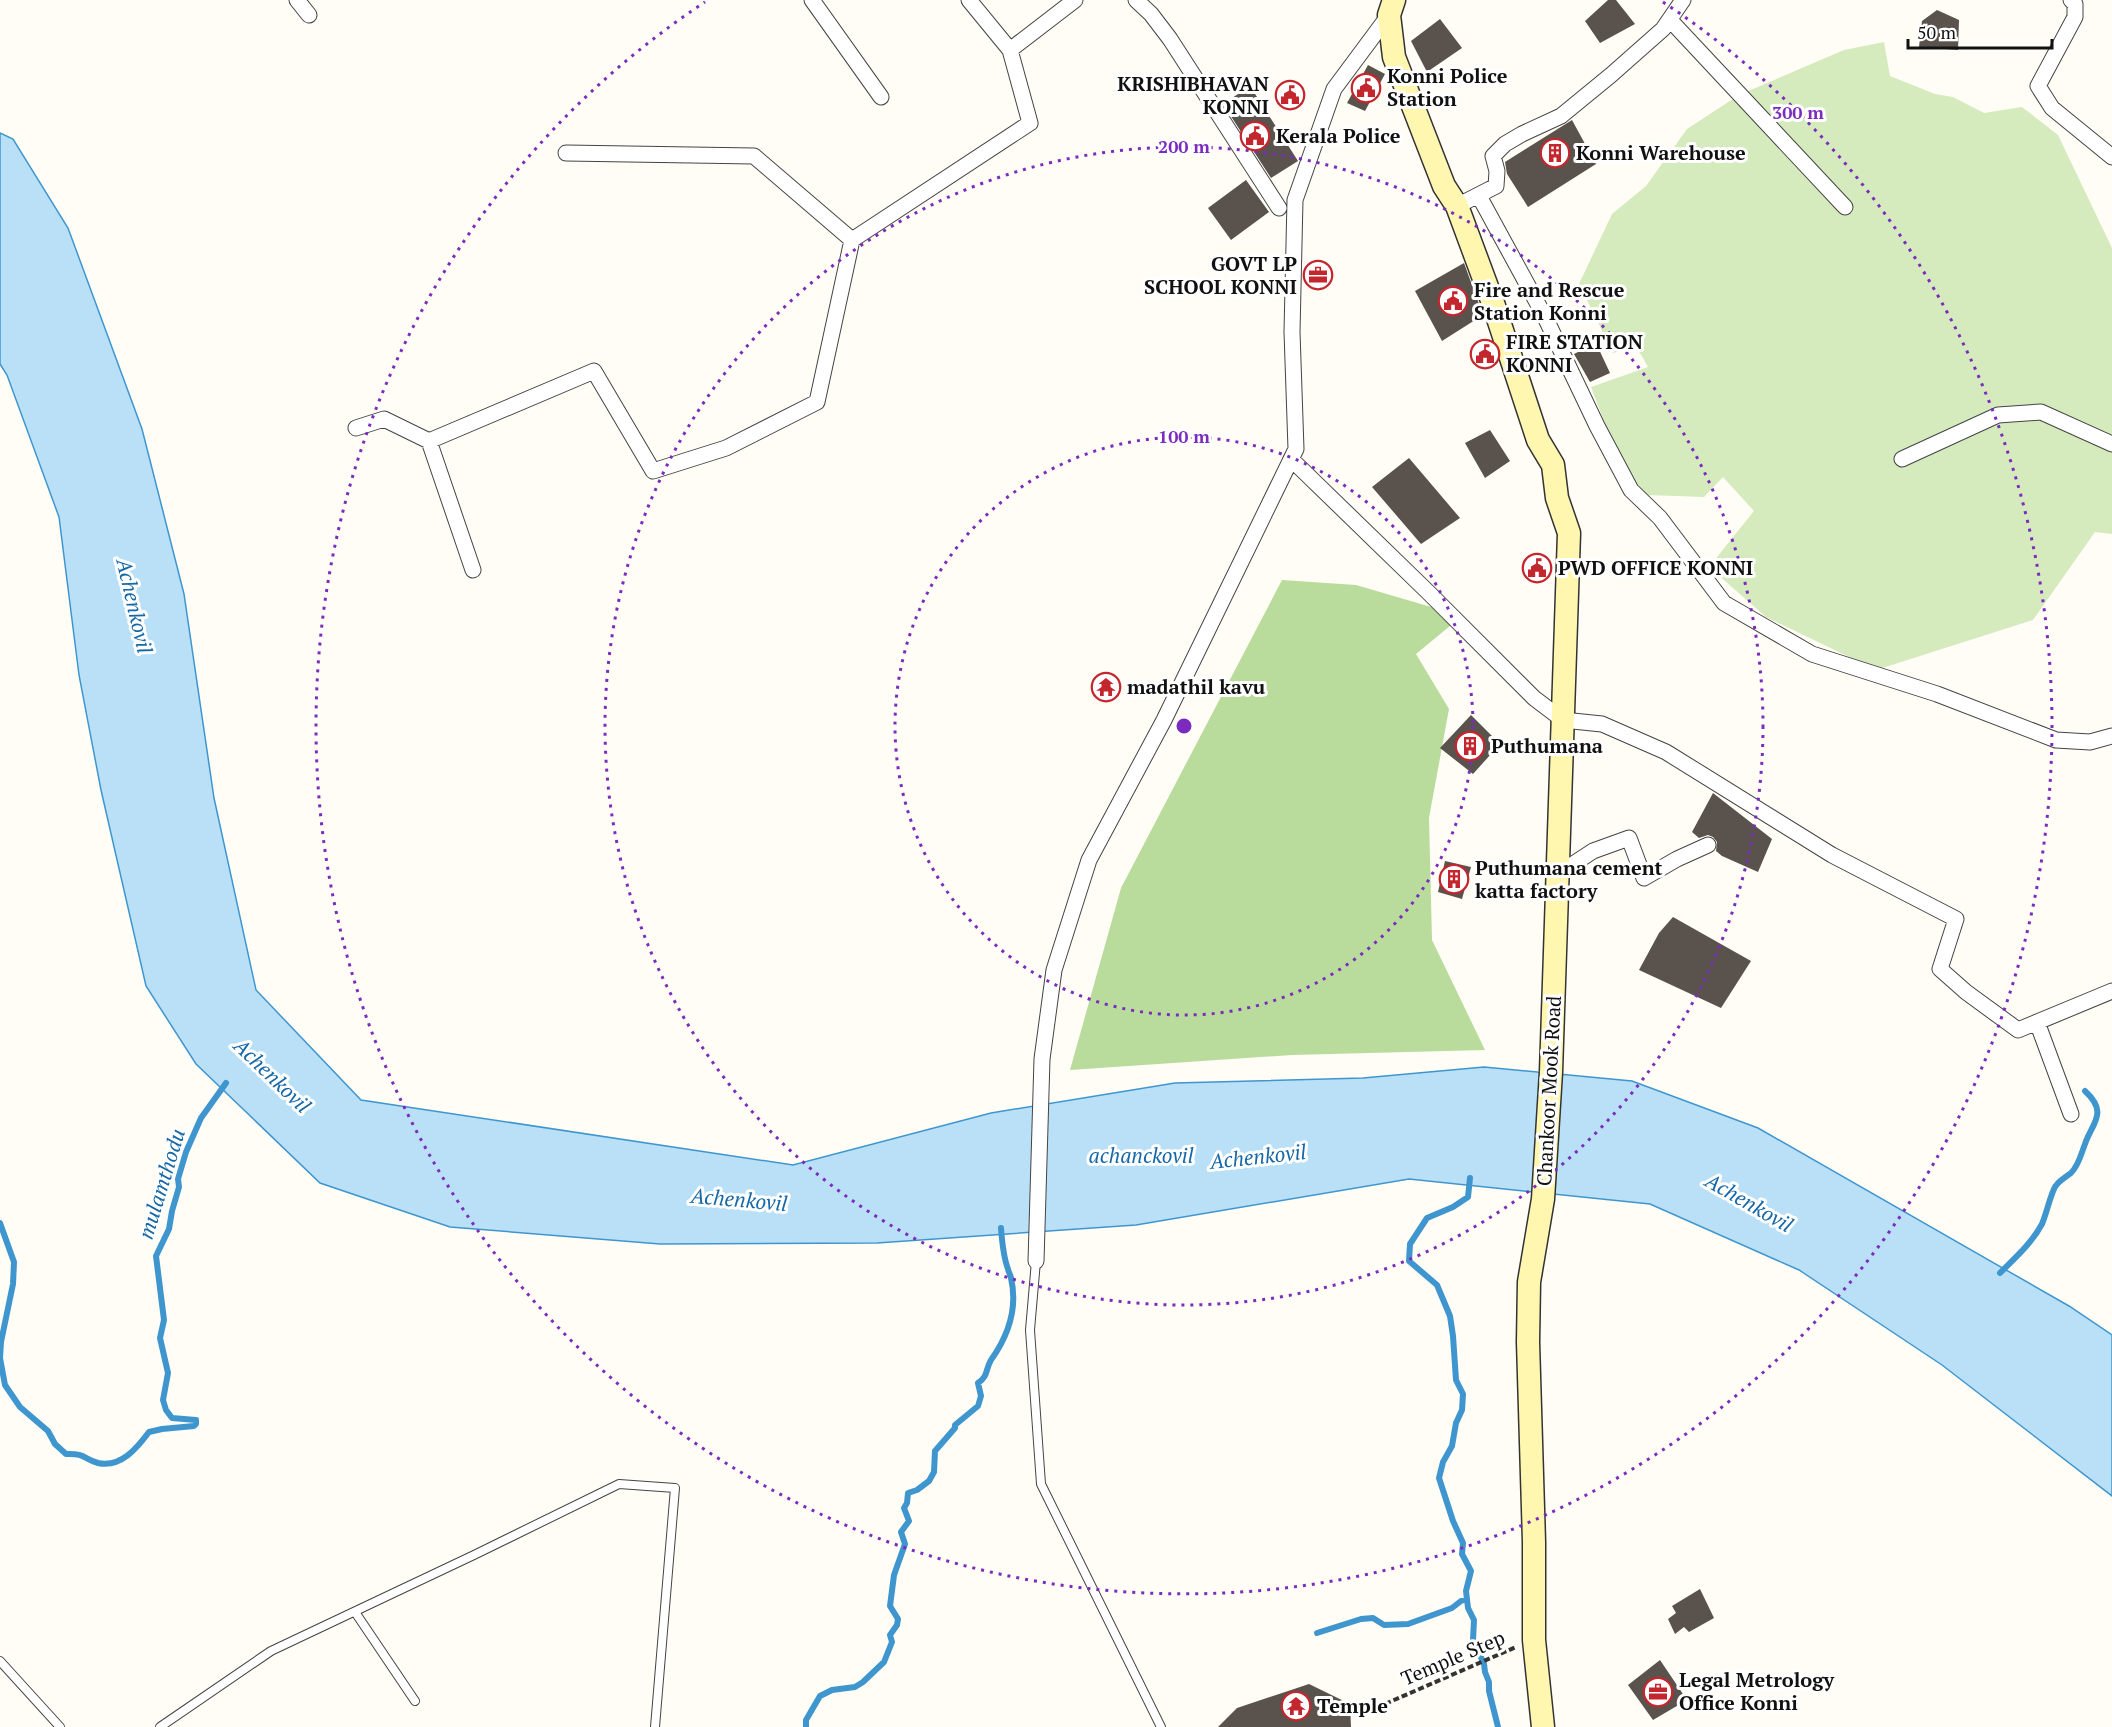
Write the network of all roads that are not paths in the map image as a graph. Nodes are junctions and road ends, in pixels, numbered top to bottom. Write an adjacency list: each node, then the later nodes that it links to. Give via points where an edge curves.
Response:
1 (297, 0): 9 (street)
2 (812, 0): 12 (street)
3 (969, 0): 11 (street)
4 (1075, 0): 11 (street)
5 (1136, 0): 18 (street, via 1170,39)
6 (1683, 0): 10 (street)
7 (2071, 0): 14 (street, via 2075,17 2038,86 2052,108)
8 (1391, 8): 16 (main road, Chankoor Mook Road, via 1394,57 1444,186); 23 (street, via 1334,89 1294,200 1292,332 1296,449)
9 (309, 15)
10 (1670, 20): 15 (street, via 1561,116 1505,144 1493,156 1496,186); 17 (street)
11 (1010, 50): 19 (street, via 1030,123)
12 (881, 97)
13 (566, 153): 19 (street, via 754,156)
14 (2112, 157)
15 (1479, 196): 16 (street); 27 (street, via 1545,317 1631,490 1660,518 1724,603 1812,654 1937,694 2056,740 2090,742)
16 (1457, 206): 26 (main road, Chankoor Mook Road, via 1538,441 1553,465 1557,498 1569,533)
17 (1845, 207)
18 (1279, 208)
19 (852, 240): 21 (street, via 817,402 726,448 653,471 594,371)
20 (356, 428): 21 (street, via 384,419)
21 (429, 441): 25 (street)
22 (2112, 444): 24 (street, via 2041,412 1998,415)
23 (1291, 459): 26 (street, via 1534,698); 33 (street, via 1164,720 1089,860 1054,970 1042,1059)
24 (1902, 459)
25 (473, 570)
26 (1563, 720): 29 (main road, Chankoor Mook Road); 31 (street, via 1602,724 1666,752 1832,855 1956,919 1940,969 2018,1030)
27 (2112, 736)
28 (1708, 845): 29 (street, via 1644,878 1629,838 1593,850)
29 (1558, 874): 41 (main road, Chankoor Mook Road, via 1543,1199 1528,1282 1533,1640)
30 (2112, 991): 31 (street)
31 (2037, 1022): 32 (street)
32 (2071, 1114)
33 (1036, 1261): 40 (lane, via 1030,1330 1041,1484)
34 (355, 1612): 36 (lane); 38 (lane, via 271,1651); 39 (lane, via 619,1484 675,1488)
35 (0, 1661): 37 (lane)
36 (415, 1701)
37 (60, 1727)
38 (160, 1727)
39 (655, 1727)
40 (1161, 1727)
41 (1542, 1727)

